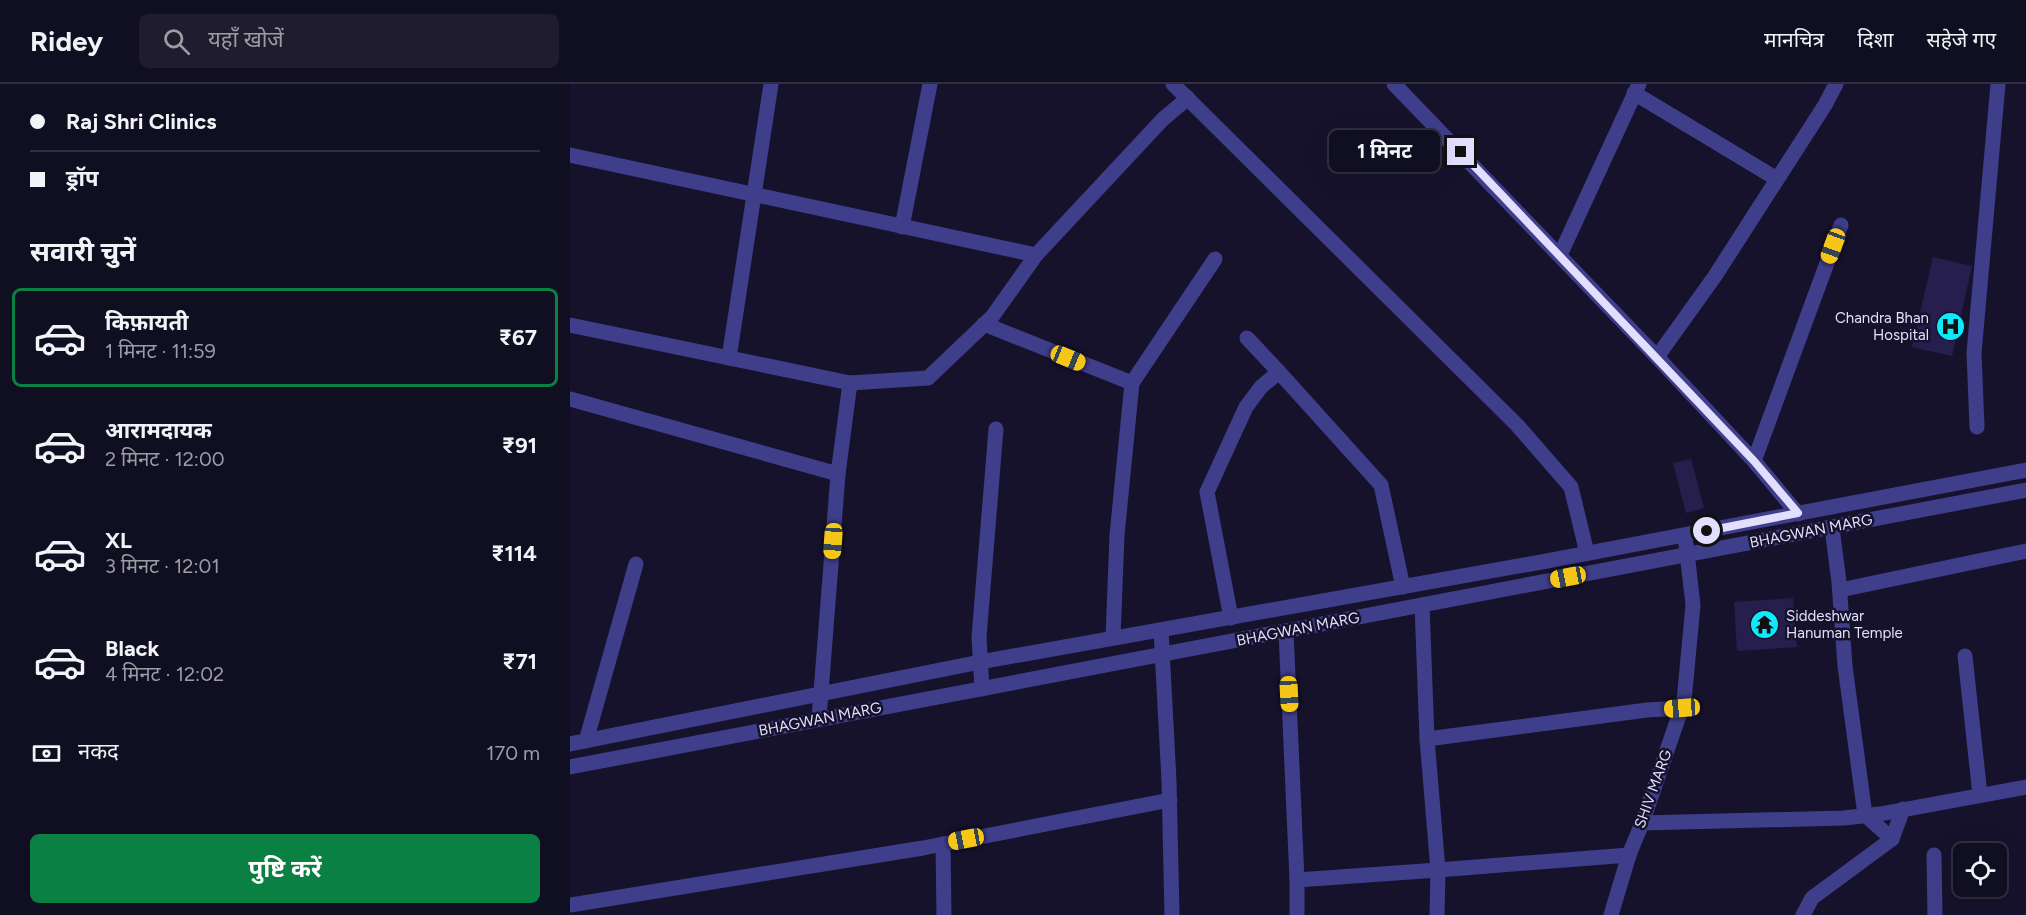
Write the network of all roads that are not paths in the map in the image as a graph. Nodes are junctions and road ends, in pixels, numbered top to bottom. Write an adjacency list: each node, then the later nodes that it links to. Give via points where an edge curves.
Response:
1 (771, 84): 11 (street)
2 (930, 84): 13 (street)
3 (1173, 84): 8 (street)
4 (1394, 84): 15 (street)
5 (1836, 84): 10 (street)
6 (1998, 84): 26 (street, via 1974,353)
7 (1637, 89): 10 (street); 15 (street)
8 (1188, 98): 14 (street, via 1163,119); 38 (street, via 1532,442 1571,487)
9 (570, 155): 11 (street)
10 (1777, 179): 20 (street)
11 (754, 195): 13 (street); 21 (street)
12 (1841, 225): 28 (street)
13 (902, 227): 14 (street)
14 (1036, 255): 17 (street)
15 (1560, 255): 20 (street)
16 (1215, 259): 24 (street)
17 (984, 324): 23 (street, via 928,378); 24 (street)
18 (570, 325): 21 (street)
19 (1247, 338): 22 (street)
20 (1657, 357): 28 (street)
21 (729, 358): 23 (street)
22 (1279, 372): 41 (street, via 1381,485); 44 (street, via 1246,407 1207,492)
23 (850, 383): 30 (street)
24 (1132, 383): 47 (street, via 1117,535)
25 (570, 399): 30 (street)
26 (1977, 427)
27 (996, 429): 50 (street)
28 (1754, 461): 34 (street)
29 (2026, 470): 31 (street, BHAGWAN MARG)
30 (838, 474): 52 (street)
31 (1989, 476): 33 (street); 34 (street, BHAGWAN MARG)
32 (2026, 490): 33 (street, BHAGWAN MARG)
33 (1990, 496): 35 (street, BHAGWAN MARG)
34 (1798, 513): 36 (street, BHAGWAN MARG)
35 (1832, 528): 39 (street, BHAGWAN MARG); 42 (street)
36 (1684, 535): 38 (street, BHAGWAN MARG); 39 (street, SHIV MARG)
37 (2026, 551): 42 (street)
38 (1587, 553): 41 (street, BHAGWAN MARG)
39 (1688, 554): 43 (street, BHAGWAN MARG); 53 (street, SHIV MARG, via 1693,605)
40 (636, 564): 56 (street)
41 (1403, 587): 44 (street, BHAGWAN MARG)
42 (1840, 590): 63 (street, via 1845,666)
43 (1422, 605): 46 (street, BHAGWAN MARG); 55 (street)
44 (1231, 618): 45 (street, BHAGWAN MARG)
45 (1161, 630): 47 (street, BHAGWAN MARG); 48 (street)
46 (1286, 631): 48 (street, BHAGWAN MARG); 70 (street)
47 (1113, 638): 50 (street, BHAGWAN MARG)
48 (1162, 654): 51 (street, BHAGWAN MARG); 61 (street)
49 (1965, 656): 60 (street)
50 (980, 662): 51 (street); 52 (street, BHAGWAN MARG)
51 (982, 689): 54 (street, BHAGWAN MARG)
52 (821, 695): 54 (street); 56 (street, BHAGWAN MARG)
53 (1682, 708): 55 (street); 64 (street, SHIV MARG)
54 (819, 718): 58 (street, BHAGWAN MARG)
55 (1427, 739): 69 (street)
56 (586, 741): 57 (street, BHAGWAN MARG)
57 (570, 744)
58 (570, 767)
59 (2026, 787): 60 (street)
60 (1980, 795): 62 (street)
61 (1170, 800): 66 (street); 73 (street)
62 (1903, 809): 63 (street); 65 (street)
63 (1865, 815): 64 (street); 65 (street)
64 (1642, 823): 67 (street, SHIV MARG)
65 (1892, 839): 77 (street, via 1812,898)
66 (943, 844): 71 (street); 72 (street)
67 (1629, 855): 69 (street); 76 (street, SHIV MARG)
68 (1934, 855): 78 (street)
69 (1438, 870): 70 (street); 75 (street)
70 (1298, 880): 74 (street)
71 (570, 904)
72 (944, 915)
73 (1172, 915)
74 (1297, 915)
75 (1437, 915)
76 (1611, 915)
77 (1803, 915)
78 (1935, 915)

